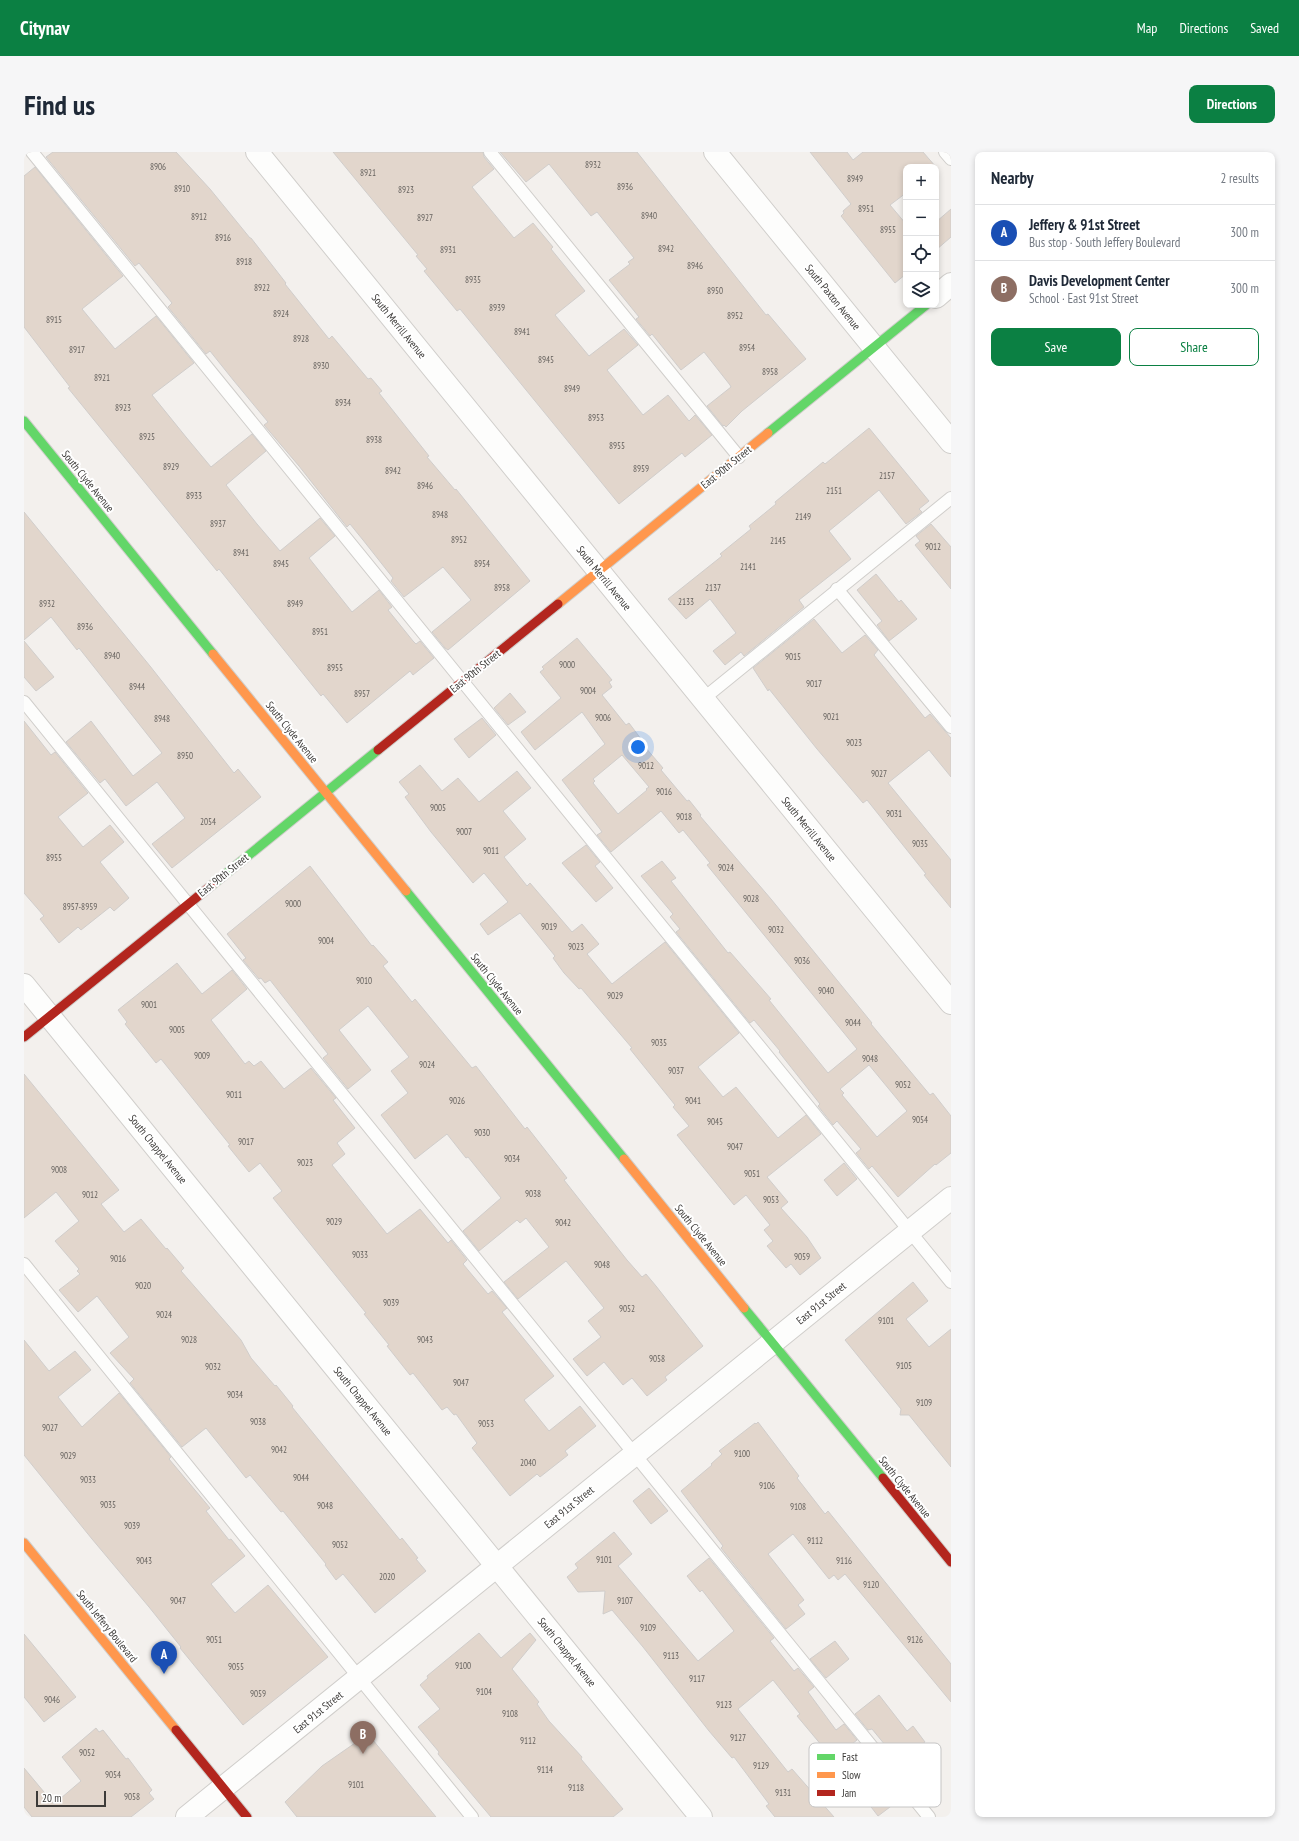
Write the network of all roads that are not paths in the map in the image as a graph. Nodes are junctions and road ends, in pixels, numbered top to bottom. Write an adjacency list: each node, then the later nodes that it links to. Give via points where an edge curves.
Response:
1 (32, 152): 17 (lane)
2 (257, 152): 15 (street, South Merrill Avenue)
3 (490, 152): 13 (lane)
4 (715, 152): 10 (street, South Paxton Avenue)
5 (945, 152): 6 (lane)
6 (951, 160)
7 (951, 284): 8 (street)
8 (939, 294)
9 (922, 308): 10 (street, East 90th Street)
10 (874, 347): 12 (street, South Paxton Avenue); 13 (street, East 90th Street)
11 (24, 421): 21 (street, South Clyde Avenue)
12 (951, 442)
13 (739, 457): 15 (street, East 90th Street)
14 (951, 498): 16 (lane)
15 (598, 571): 17 (street, East 90th Street); 18 (street, South Merrill Avenue)
16 (838, 589): 18 (lane); 20 (lane)
17 (462, 681): 21 (street, East 90th Street); 28 (lane)
18 (702, 699): 24 (street, South Merrill Avenue)
19 (24, 702): 22 (lane)
20 (951, 727)
21 (326, 792): 22 (street, East 90th Street); 31 (street, South Clyde Avenue)
22 (188, 904): 25 (street, East 90th Street); 32 (lane)
23 (24, 985): 25 (street, South Chappel Avenue)
24 (949, 997)
25 (50, 1016): 26 (street, East 90th Street); 35 (street, South Chappel Avenue)
26 (24, 1037)
27 (951, 1198): 28 (street, East 91st Street)
28 (910, 1231): 30 (lane); 31 (street, East 91st Street)
29 (24, 1264): 36 (lane)
30 (951, 1282)
31 (773, 1342): 32 (street, East 91st Street); 34 (street, South Clyde Avenue)
32 (635, 1454): 35 (street, East 91st Street); 37 (lane)
33 (24, 1543): 38 (street, South Jeffery Boulevard)
34 (951, 1562)
35 (497, 1566): 36 (street, East 91st Street); 43 (street, South Chappel Avenue)
36 (360, 1677): 38 (street, East 91st Street); 42 (lane)
37 (869, 1743)
38 (223, 1788): 40 (street, East 91st Street); 41 (street, South Jeffery Boulevard)
39 (921, 1807): 44 (lane)
40 (187, 1817)
41 (247, 1817)
42 (472, 1817)
43 (701, 1817)
44 (929, 1817)

